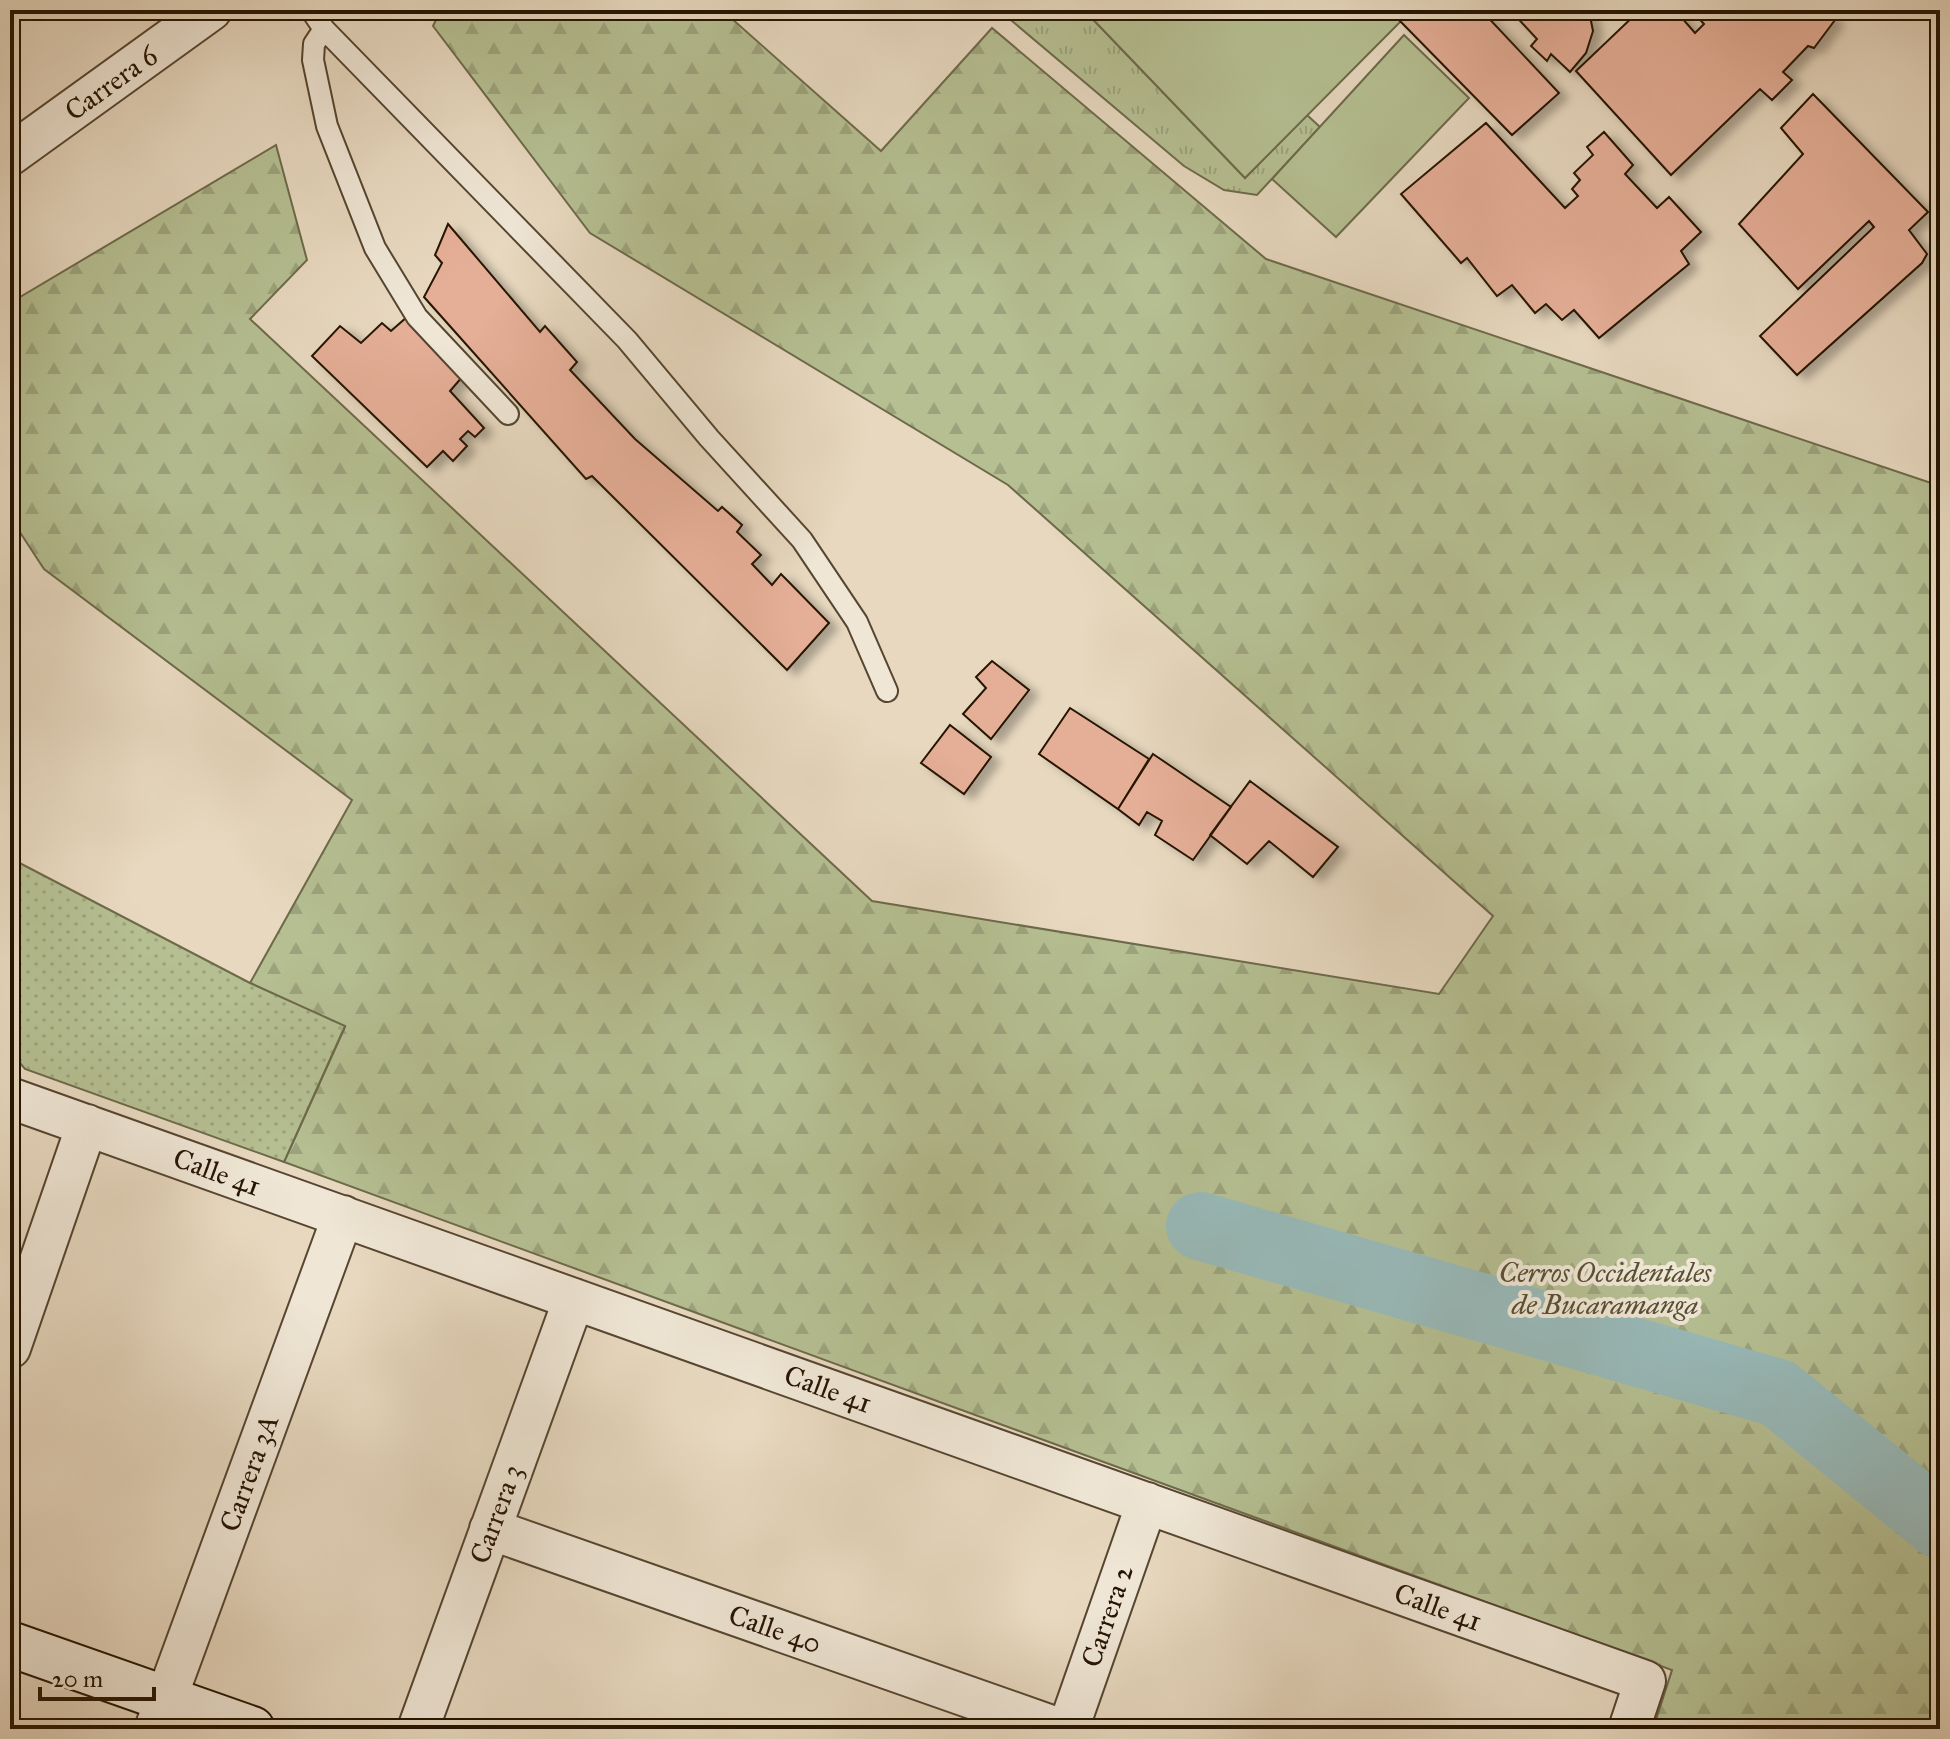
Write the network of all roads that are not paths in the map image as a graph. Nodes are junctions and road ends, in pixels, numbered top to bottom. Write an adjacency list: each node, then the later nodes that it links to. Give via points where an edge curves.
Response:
1 (211, 10): 4 (street, Carrera 6)
2 (311, 10): 3 (lane)
3 (324, 29): 5 (lane, via 314,44 313,60 327,126 375,248 417,317); 6 (lane, via 627,340 802,540 857,622)
4 (10, 155)
5 (508, 414)
6 (887, 691)
7 (10, 1098): 8 (street, Calle 41)
8 (87, 1125): 9 (street, Calle 41); 11 (street)
9 (343, 1216): 10 (street, Calle 41); 15 (street, Carrera 3A)
10 (574, 1299): 12 (street, Calle 41); 13 (street, Carrera 3)
11 (10, 1348)
12 (1147, 1503): 19 (street, Carrera 2); 20 (street, Calle 41, via 1645,1681)
13 (490, 1529): 17 (street, Carrera 3); 18 (street, Calle 40)
14 (10, 1644): 15 (street)
15 (161, 1714): 16 (street)
16 (252, 1729)
17 (418, 1729)
18 (1060, 1729)
19 (1068, 1729)
20 (1629, 1729)

